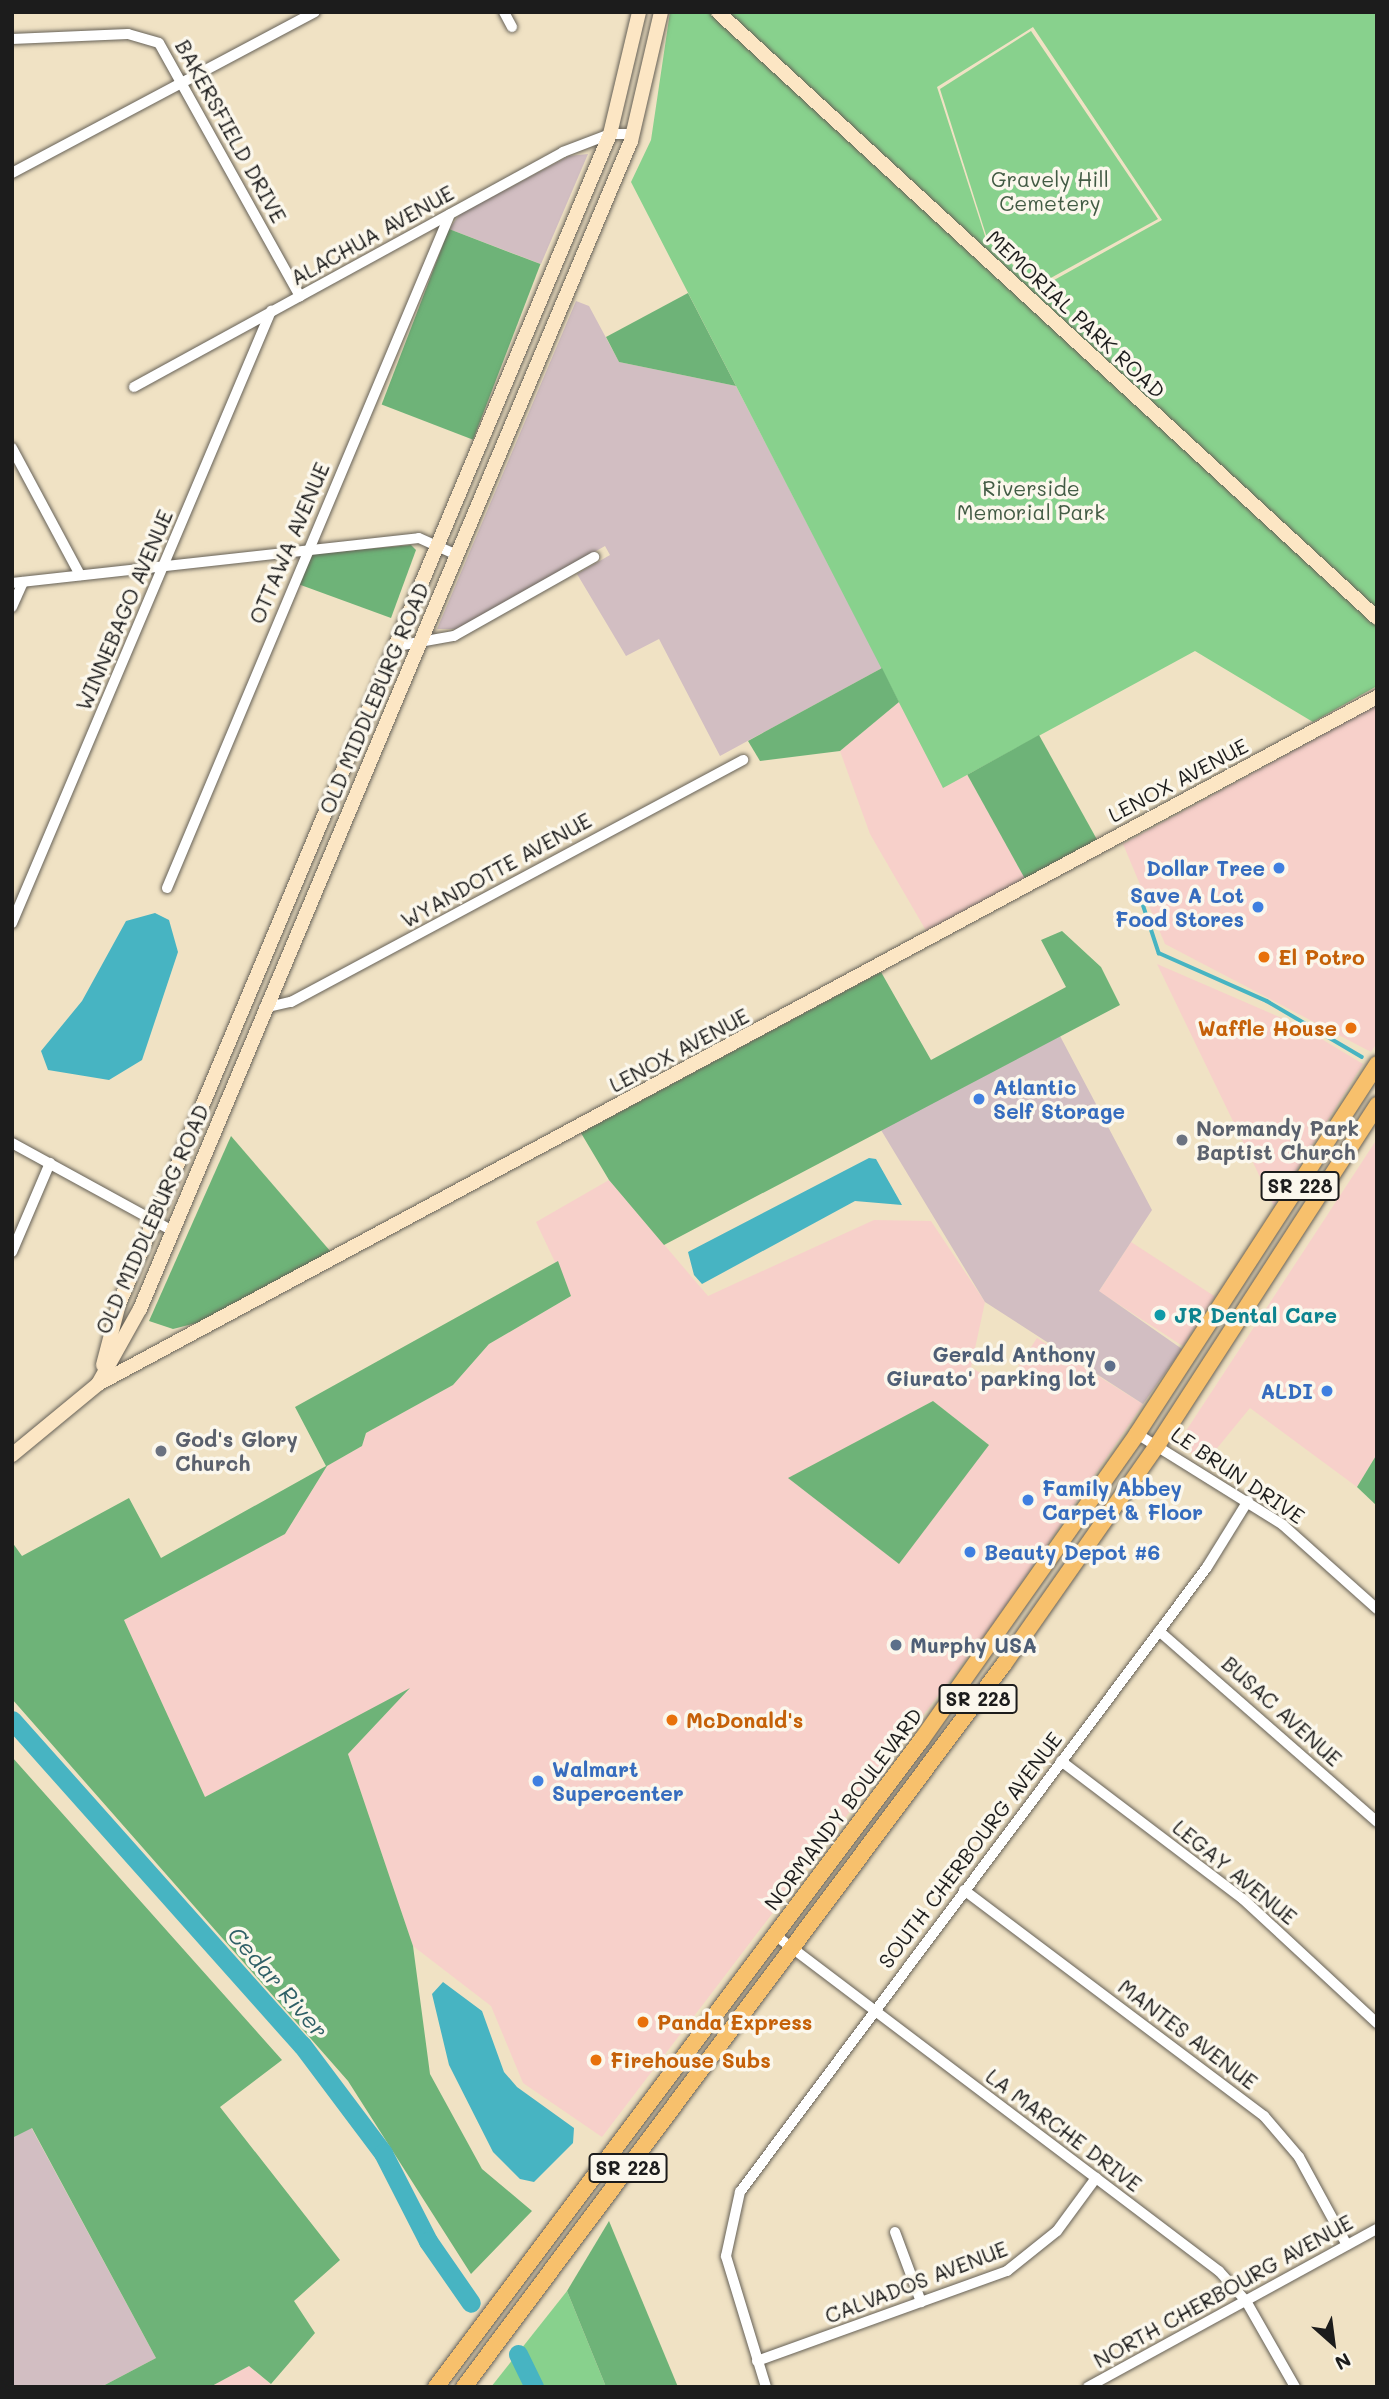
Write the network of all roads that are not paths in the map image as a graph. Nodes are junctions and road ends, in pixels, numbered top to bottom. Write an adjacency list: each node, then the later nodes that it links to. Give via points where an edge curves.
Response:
1 (315, 12): 8 (street)
2 (503, 12): 6 (street)
3 (639, 12): 9 (main road, OLD MIDDLEBURG ROAD)
4 (662, 12): 10 (main road, OLD MIDDLEBURG ROAD)
5 (718, 12): 27 (main road, MEMORIAL PARK ROAD)
6 (512, 27)
7 (12, 39): 8 (street, BAKERSFIELD DRIVE, via 141,34 165,49)
8 (183, 81): 11 (street); 13 (street, BAKERSFIELD DRIVE)
9 (610, 134): 10 (street, ALACHUA AVENUE); 12 (street, ALACHUA AVENUE); 15 (main road, OLD MIDDLEBURG ROAD)
10 (634, 134): 16 (main road, OLD MIDDLEBURG ROAD)
11 (12, 173)
12 (450, 214): 13 (street, ALACHUA AVENUE); 20 (street, OTTAWA AVENUE)
13 (300, 296): 14 (street, ALACHUA AVENUE)
14 (271, 311): 17 (street, ALACHUA AVENUE); 23 (street, WINNEBAGO AVENUE)
15 (530, 327): 16 (main road); 19 (main road, OLD MIDDLEBURG ROAD)
16 (550, 335): 21 (main road, OLD MIDDLEBURG ROAD)
17 (134, 387)
18 (12, 448): 24 (street)
19 (438, 545): 20 (street, via 419,538); 21 (street); 29 (main road, OLD MIDDLEBURG ROAD)
20 (307, 549): 23 (street); 34 (street, OTTAWA AVENUE)
21 (457, 555): 28 (main road, OLD MIDDLEBURG ROAD)
22 (594, 557): 28 (street, via 454,635)
23 (164, 565): 24 (street); 35 (street, WINNEBAGO AVENUE)
24 (80, 575): 25 (street)
25 (18, 582): 26 (street)
26 (12, 607)
27 (1377, 618)
28 (420, 645): 29 (street); 33 (main road, OLD MIDDLEBURG ROAD)
29 (397, 646): 32 (main road, OLD MIDDLEBURG ROAD)
30 (1377, 696): 45 (main road, LENOX AVENUE)
31 (743, 760): 36 (street, WYANDOTTE AVENUE, via 291,1002)
32 (312, 844): 33 (main road); 37 (main road, OLD MIDDLEBURG ROAD)
33 (332, 851): 36 (main road, OLD MIDDLEBURG ROAD)
34 (167, 888)
35 (12, 923)
36 (264, 1008): 37 (main road); 43 (main road, OLD MIDDLEBURG ROAD)
37 (241, 1012): 42 (main road, OLD MIDDLEBURG ROAD)
38 (1377, 1064): 46 (main road, NORMANDY BOULEVARD / SR 228)
39 (1377, 1105): 47 (main road, NORMANDY BOULEVARD / SR 228)
40 (12, 1143): 41 (street)
41 (50, 1163): 42 (street); 44 (street)
42 (154, 1221): 43 (street); 45 (main road, OLD MIDDLEBURG ROAD, via 119,1304)
43 (173, 1231): 45 (main road, OLD MIDDLEBURG ROAD)
44 (12, 1252)
45 (98, 1384): 48 (main road, LENOX AVENUE)
46 (1138, 1434): 47 (street, LE BRUN DRIVE); 55 (main road, NORMANDY BOULEVARD / SR 228)
47 (1158, 1444): 49 (street, LE BRUN DRIVE); 56 (main road, NORMANDY BOULEVARD / SR 228)
48 (12, 1455)
49 (1248, 1500): 50 (street, LE BRUN DRIVE); 51 (street, SOUTH CHERBOURG AVENUE)
50 (1377, 1609)
51 (1158, 1630): 52 (street, SOUTH CHERBOURG AVENUE); 53 (street, BUSAC AVENUE)
52 (1061, 1761): 54 (street, SOUTH CHERBOURG AVENUE); 58 (street, LEGAY AVENUE, via 1243,1899)
53 (1377, 1822)
54 (964, 1890): 57 (street, SOUTH CHERBOURG AVENUE); 62 (street, MANTES AVENUE, via 1264,2116 1299,2157)
55 (775, 1935): 56 (street, LA MARCHE DRIVE); 66 (main road, NORMANDY BOULEVARD / SR 228)
56 (793, 1949): 57 (street, LA MARCHE DRIVE); 67 (main road, NORMANDY BOULEVARD / SR 228)
57 (873, 2011): 59 (street, LA MARCHE DRIVE); 65 (street, SOUTH CHERBOURG AVENUE, via 747,2180 728,2224 729,2276)
58 (1377, 2023)
59 (1096, 2178): 63 (street, LA MARCHE DRIVE, via 1219,2271); 64 (street, CALVADOS AVENUE, via 1057,2231 1025,2261)
60 (1377, 2229): 62 (street, NORTH CHERBOURG AVENUE)
61 (895, 2232): 64 (street)
62 (1347, 2245): 63 (street, NORTH CHERBOURG AVENUE)
63 (1246, 2301): 69 (street, NORTH CHERBOURG AVENUE); 70 (street, LA MARCHE DRIVE)
64 (921, 2302): 65 (street, CALVADOS AVENUE)
65 (757, 2361): 68 (street)
66 (440, 2385)
67 (464, 2387)
68 (766, 2387)
69 (1088, 2387)
70 (1295, 2387)

